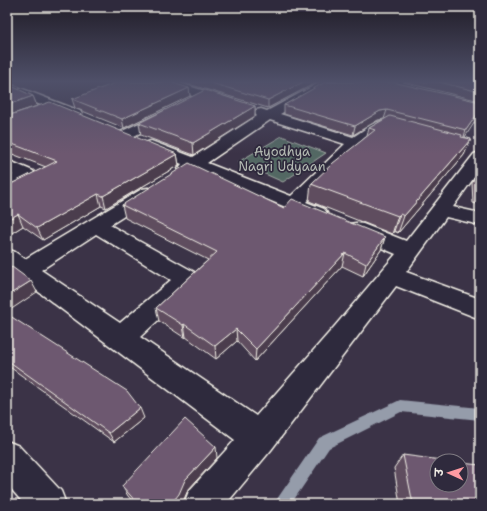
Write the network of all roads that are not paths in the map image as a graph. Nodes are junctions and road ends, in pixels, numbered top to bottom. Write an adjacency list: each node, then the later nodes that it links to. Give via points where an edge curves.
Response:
1 (59, 106): 6 (street)
2 (63, 106): 8 (street)
3 (183, 106): 12 (street, via 118,132)
4 (238, 106): 7 (street)
5 (286, 106): 7 (street)
6 (33, 113)
7 (269, 115): 10 (street); 12 (street)
8 (88, 120)
9 (406, 130): 10 (street, via 384,124)
10 (355, 142): 15 (street)
11 (476, 155): 16 (street)
12 (195, 164): 15 (street); 18 (street)
13 (7, 165): 14 (street, via 27,175)
14 (7, 184)
15 (293, 204): 19 (street)
16 (440, 210): 17 (street); 19 (street)
17 (480, 219)
18 (95, 225): 20 (street); 23 (street, via 188,279)
19 (409, 251): 21 (street)
20 (16, 263): 23 (street)
21 (390, 275): 22 (street); 24 (street)
22 (480, 309)
23 (121, 338): 24 (street)
24 (259, 438): 27 (street)
25 (7, 458): 26 (street)
26 (48, 504)
27 (202, 504)

